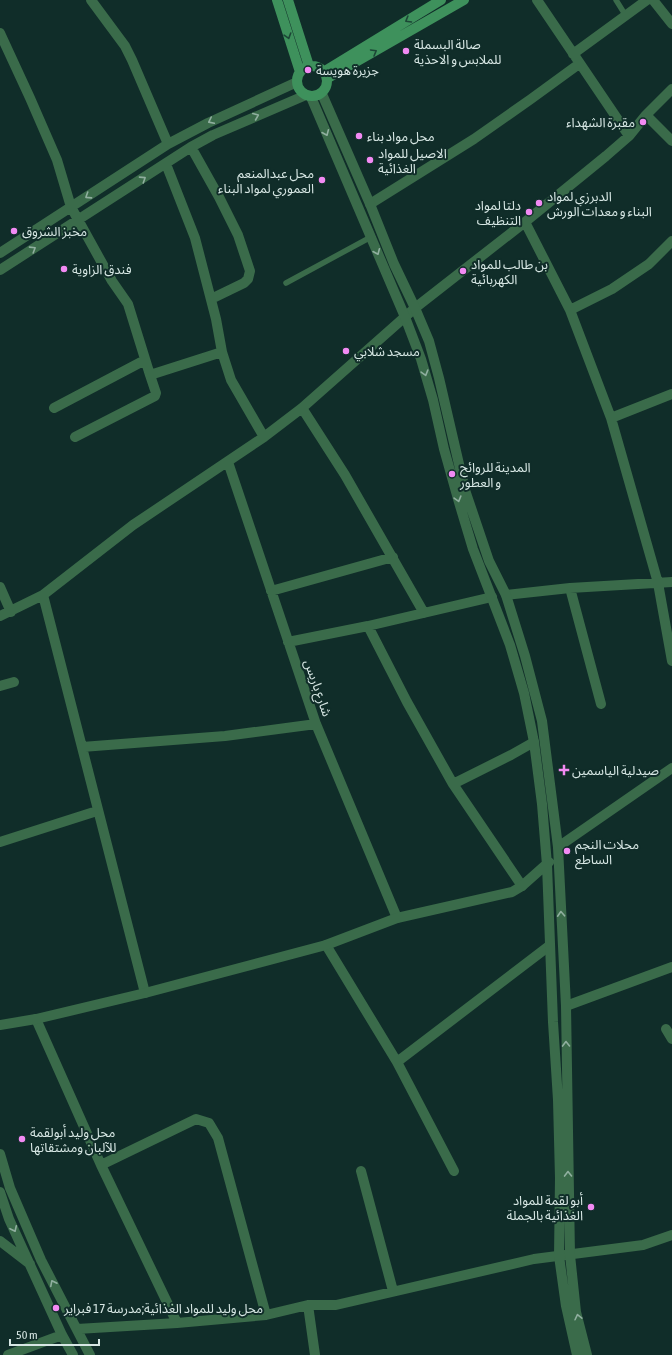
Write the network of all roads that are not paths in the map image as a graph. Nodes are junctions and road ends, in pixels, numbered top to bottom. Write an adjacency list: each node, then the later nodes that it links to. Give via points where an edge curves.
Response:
1 (91, 0): 24 (street, via 125,46)
2 (277, 0): 17 (main road, one-way to 17)
3 (288, 0): 15 (main road)
4 (441, 0): 16 (main road, one-way to 16)
5 (464, 0): 16 (main road, one-way to 5)
6 (537, 0): 13 (street)
7 (616, 0): 10 (lane)
8 (647, 0): 10 (street)
9 (653, 0): 11 (street)
10 (626, 16): 13 (street)
11 (672, 24)
12 (0, 33): 28 (street, via 56,160)
13 (573, 54): 14 (street)
14 (579, 64): 22 (street); 27 (street, via 474,139)
15 (310, 66): 16 (main road, via 315,66); 17 (main road, via 304,68)
16 (326, 75): 19 (main road, via 326,88)
17 (298, 77): 20 (main road, via 301,92); 24 (street, one-way to 24)
18 (672, 89): 21 (street)
19 (322, 94): 20 (main road); 27 (street)
20 (308, 96): 25 (street, one-way to 20); 31 (street, one-way to 31)
21 (646, 115): 22 (street); 23 (street)
22 (629, 136): 30 (street)
23 (672, 141)
24 (168, 144): 28 (street, one-way to 28)
25 (191, 147): 26 (street); 36 (street, via 238,235 250,271 244,283)
26 (166, 164): 29 (street, one-way to 26); 36 (street, via 195,238)
27 (370, 204): 37 (street)
28 (71, 207): 29 (street); 33 (street)
29 (78, 220): 34 (street, one-way to 29); 41 (street, via 128,304)
30 (525, 222): 37 (street); 38 (street)
31 (371, 238): 35 (lane); 39 (street, one-way to 39)
32 (672, 240): 38 (street, via 649,264 612,289)
33 (0, 253)
34 (0, 270)
35 (286, 283)
36 (211, 299): 40 (street)
37 (415, 308): 39 (street); 57 (street, via 429,341 470,504 490,561)
38 (570, 310): 46 (street)
39 (405, 317): 45 (street); 58 (street, one-way to 58, via 433,400 444,450 473,549)
40 (222, 352): 42 (street); 48 (street, via 231,380)
41 (145, 360): 42 (street); 44 (street)
42 (150, 375): 47 (street, via 155,396)
43 (672, 394): 46 (street)
44 (54, 408)
45 (302, 408): 48 (street); 50 (street)
46 (611, 418): 52 (street)
47 (75, 437)
48 (264, 437): 49 (street)
49 (228, 462): 55 (street, شارع باريس); 56 (street, via 133,525)
50 (393, 557): 55 (street); 60 (street)
51 (672, 582): 52 (street)
52 (658, 583): 54 (street); 64 (street)
53 (0, 587): 59 (street)
54 (570, 588): 57 (street); 67 (street)
55 (271, 591): 63 (street, شارع باريس)
56 (43, 595): 59 (street); 70 (street)
57 (506, 595): 75 (street, via 526,656 542,721)
58 (492, 597): 60 (street); 69 (street, via 524,693)
59 (11, 612): 61 (street)
60 (424, 613): 62 (street)
61 (0, 616)
62 (368, 626): 63 (street); 72 (street)
63 (288, 642): 68 (street, شارع باريس)
64 (672, 661)
65 (14, 682): 66 (street)
66 (0, 686)
67 (601, 704)
68 (316, 724): 70 (street, via 225,736); 78 (street, شارع باريس)
69 (534, 742): 72 (street); 76 (street)
70 (82, 747): 73 (street)
71 (672, 768): 75 (street)
72 (453, 784): 77 (street)
73 (98, 811): 74 (street); 82 (street)
74 (0, 842)
75 (558, 847): 76 (street); 83 (street, one-way to 75)
76 (547, 865): 77 (street); 80 (street)
77 (522, 886): 78 (street, via 512,892)
78 (397, 918): 79 (street)
79 (326, 945): 82 (street); 88 (street)
80 (549, 946): 88 (street); 97 (street, via 558,1108)
81 (672, 967): 83 (street)
82 (145, 993): 84 (street)
83 (566, 1006): 96 (street, one-way to 83)
84 (36, 1019): 85 (street); 90 (street)
85 (0, 1025)
86 (666, 1029): 87 (street)
87 (672, 1039)
88 (397, 1062): 92 (street)
89 (0, 1154): 103 (street, one-way to 89, via 41,1260 10,1188)
90 (101, 1165): 101 (street, via 196,1119 209,1123 218,1138); 102 (street)
91 (361, 1171): 99 (street)
92 (454, 1171)
93 (0, 1192): 98 (street, one-way to 98)
94 (672, 1235): 96 (street, via 643,1245)
95 (0, 1241): 98 (street)
96 (570, 1255): 97 (street); 110 (street, one-way to 96, via 576,1312)
97 (559, 1256): 99 (street, via 534,1259); 109 (street, via 566,1306)
98 (31, 1265): 104 (street)
99 (393, 1291): 100 (street, via 336,1305)
100 (308, 1305): 101 (street); 108 (street)
101 (266, 1315): 102 (street)
102 (177, 1323): 103 (street)
103 (77, 1329): 107 (street)
104 (62, 1335): 105 (street); 106 (street)
105 (8, 1355)
106 (73, 1355)
107 (90, 1355)
108 (316, 1355)
109 (577, 1355)
110 (587, 1355)

